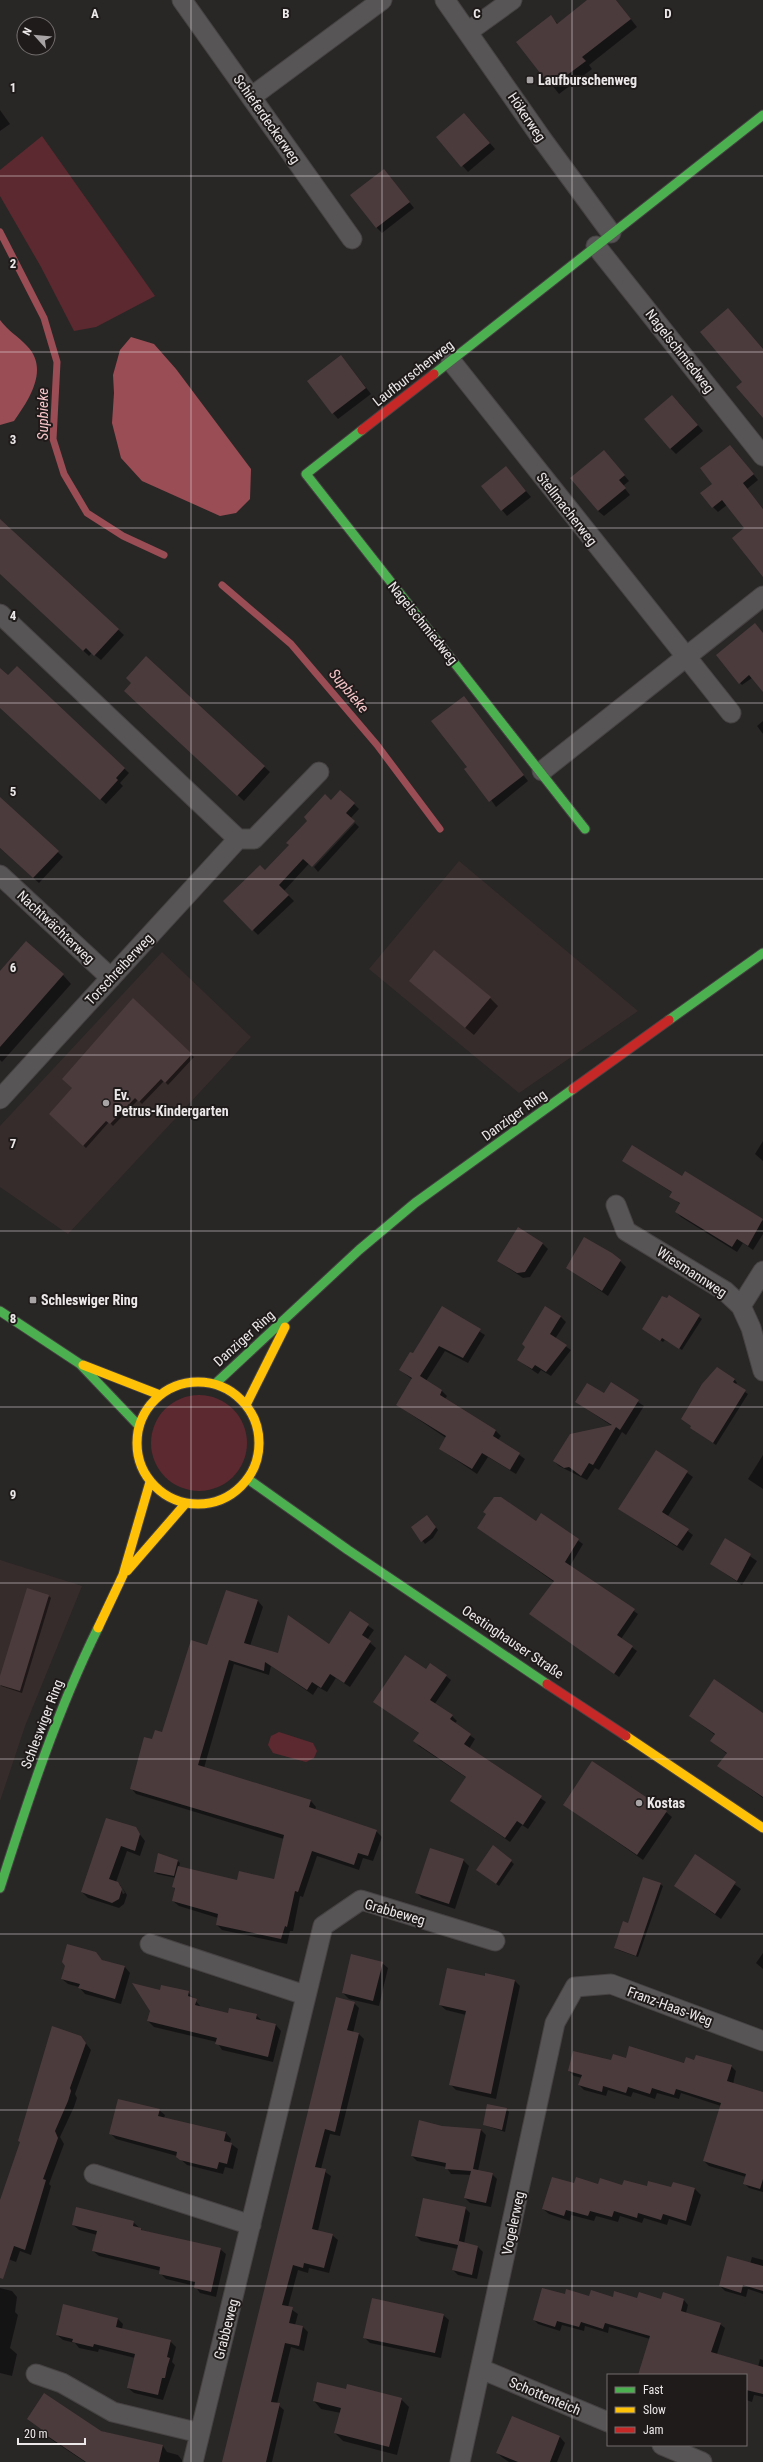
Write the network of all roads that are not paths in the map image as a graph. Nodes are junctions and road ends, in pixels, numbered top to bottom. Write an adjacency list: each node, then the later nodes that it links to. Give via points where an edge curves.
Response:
1 (182, 0): 6 (street, Schieferdeckerweg)
2 (382, 0): 6 (street)
3 (445, 0): 5 (street, Hökerweg)
4 (512, 0): 5 (street)
5 (469, 31): 8 (street, Hökerweg, via 542,139)
6 (251, 97): 9 (street, Schieferdeckerweg)
7 (763, 116): 8 (street, Laufburschenweg)
8 (611, 233): 10 (street, Laufburschenweg)
9 (352, 239)
10 (596, 246): 11 (street, Laufburschenweg); 12 (street, Nagelschmiedweg)
11 (451, 361): 13 (street, Laufburschenweg); 16 (street, Stellmacherweg)
12 (763, 456)
13 (306, 474): 18 (street, Nagelschmiedweg)
14 (763, 596): 16 (street)
15 (0, 614): 21 (street)
16 (684, 657): 17 (street, Stellmacherweg); 18 (street)
17 (731, 713)
18 (542, 771): 20 (street, Nagelschmiedweg)
19 (319, 772): 21 (street, via 254,838)
20 (585, 829)
21 (238, 839): 24 (street, Torschreiberweg)
22 (0, 875): 24 (street, Nachtwächterweg)
23 (763, 953): 30 (street, Danziger Ring, via 415,1203 359,1250)
24 (111, 978): 25 (street, Torschreiberweg)
25 (0, 1099)
26 (616, 1205): 28 (street, Wiesmannweg, via 626,1231 725,1291)
27 (763, 1271): 28 (street)
28 (741, 1306): 32 (street, Wiesmannweg, via 751,1328)
29 (0, 1311): 31 (street)
30 (292, 1314): 33 (street, Danziger Ring); 35 (street, Danziger Ring)
31 (80, 1364): 34 (street); 36 (street)
32 (763, 1371)
33 (215, 1384): 34 (street, via 195,1382 177,1385); 35 (street, via 232,1392)
34 (160, 1394): 36 (street, via 147,1409)
35 (246, 1405): 37 (street, via 256,1422 259,1442 256,1461)
36 (139, 1426): 38 (street, via 136,1446 140,1465)
37 (248, 1479): 39 (street, via 231,1495 209,1503); 41 (street, Oestinghauser Straße, via 348,1550)
38 (150, 1482): 39 (street, via 165,1495); 40 (street, Schleswiger Ring)
39 (186, 1504): 40 (street, Schleswiger Ring)
40 (123, 1574): 42 (street, Schleswiger Ring, via 79,1666 31,1792)
41 (763, 1828)
42 (0, 1888)
43 (495, 1941): 46 (street, Grabbeweg, via 360,1900 323,1926)
44 (150, 1944): 46 (street)
45 (575, 1987): 47 (street, Franz-Haas-Weg, via 611,1984); 50 (street, Vogelerweg, via 556,2023)
46 (305, 1995): 49 (street, Grabbeweg)
47 (763, 2041)
48 (94, 2174): 49 (street)
49 (251, 2225): 53 (street, Grabbeweg)
50 (481, 2369): 52 (street, Schottenteich); 56 (street, Vogelerweg)
51 (36, 2374): 53 (street, via 62,2383 113,2412)
52 (607, 2422)
53 (200, 2433): 55 (street, Grabbeweg)
54 (664, 2446): 57 (street)
55 (193, 2462)
56 (460, 2462)
57 (702, 2462)

